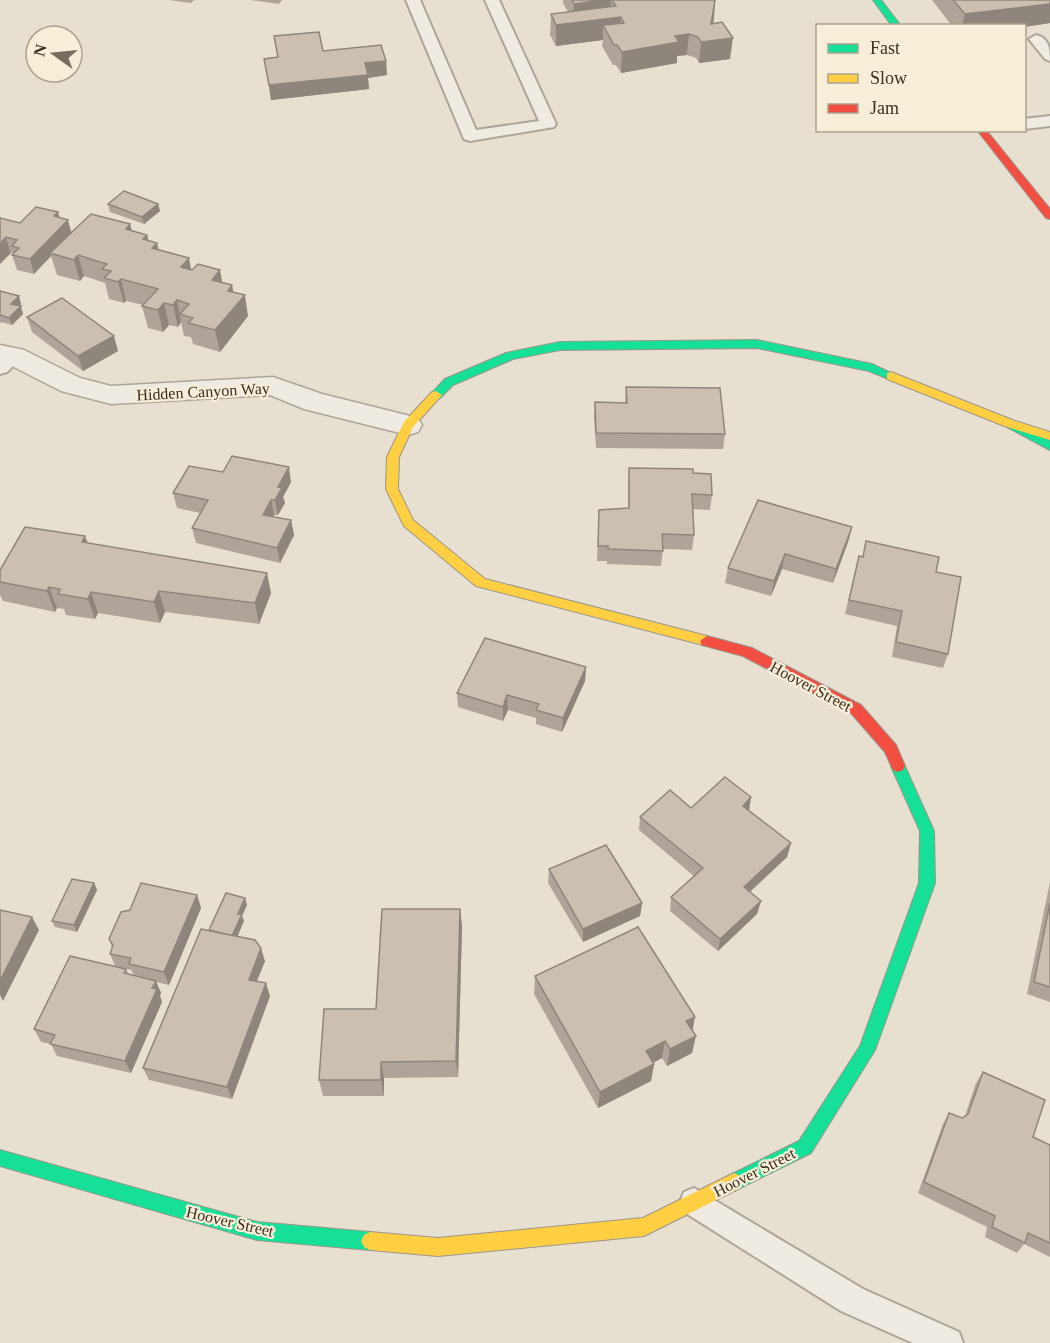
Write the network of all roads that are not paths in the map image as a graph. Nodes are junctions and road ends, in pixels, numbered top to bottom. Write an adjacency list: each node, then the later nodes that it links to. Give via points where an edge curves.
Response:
1 (413, 0): 2 (lane, via 470,136 548,124)
2 (492, 0)
3 (877, 0): 4 (street)
4 (895, 24)
5 (1036, 39): 6 (lane)
6 (1050, 56)
7 (1050, 121): 8 (lane)
8 (1026, 124)
9 (983, 132): 10 (street)
10 (1050, 216)
11 (5, 360): 13 (street, Hidden Canyon Way, via 111,395 273,386 314,402)
12 (1011, 424): 13 (street, Hoover Street, via 872,368 757,344 560,346 510,356 449,382); 14 (street, Hoover Street); 15 (street)
13 (408, 426): 17 (street, Hoover Street, via 393,457 392,489 408,523 481,584 747,652 856,709 891,749 927,831 927,883 867,1050 805,1147)
14 (1050, 436)
15 (1050, 446)
16 (0, 1158): 17 (street, Hoover Street, via 257,1231 438,1247 644,1227)
17 (694, 1202): 18 (lane, via 852,1300)
18 (948, 1343)

